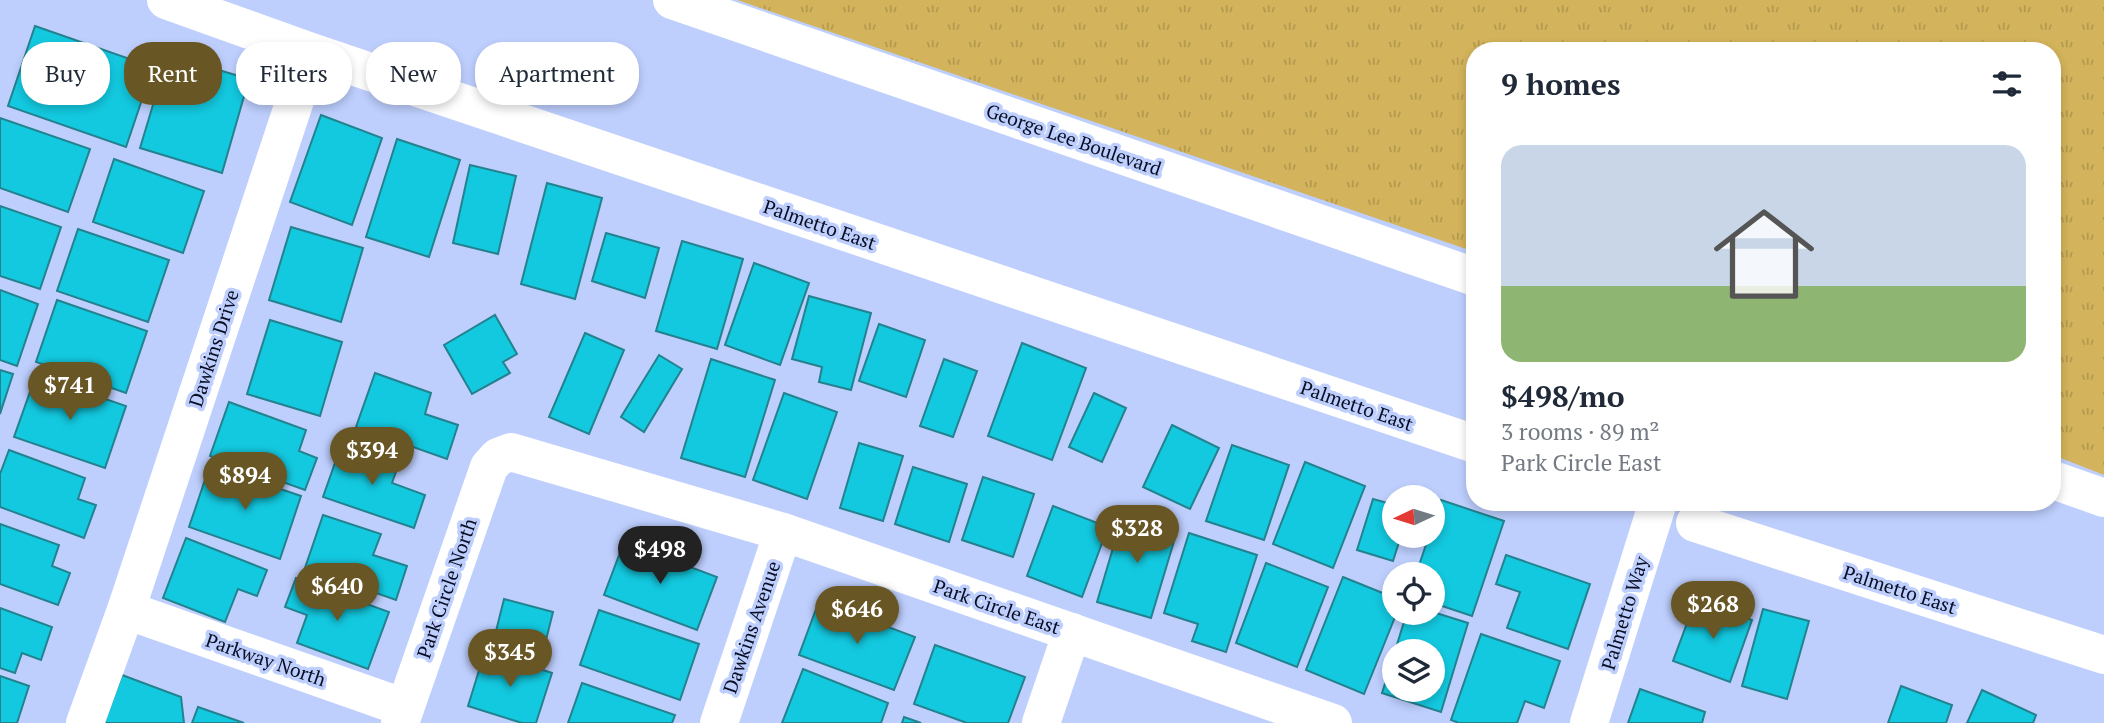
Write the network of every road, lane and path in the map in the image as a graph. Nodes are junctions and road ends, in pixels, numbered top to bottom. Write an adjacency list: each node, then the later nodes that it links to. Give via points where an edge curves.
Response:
1 (166, 0): 3 (street, Palmetto East)
2 (672, 0): 6 (street, George Lee Boulevard)
3 (283, 42)
4 (352, 66): 7 (street, Palmetto East)
5 (294, 105): 14 (street, Dawkins Drive)
6 (1466, 274)
7 (1466, 441)
8 (498, 457): 13 (street, Park Circle East, via 511,452); 17 (street, Park Circle North, via 489,467)
9 (2061, 483): 10 (street)
10 (2104, 498)
11 (1655, 511): 22 (street, Palmetto Way)
12 (1696, 523): 16 (street, Palmetto East)
13 (783, 532): 15 (street, Park Circle East); 19 (street, Dawkins Avenue)
14 (127, 610): 17 (street, Parkway North); 18 (street, Dawkins Drive)
15 (1072, 632): 20 (street); 21 (street, Park Circle East)
16 (2104, 655)
17 (402, 715)
18 (85, 723)
19 (719, 723)
20 (1041, 723)
21 (1333, 723)
22 (1590, 723)

